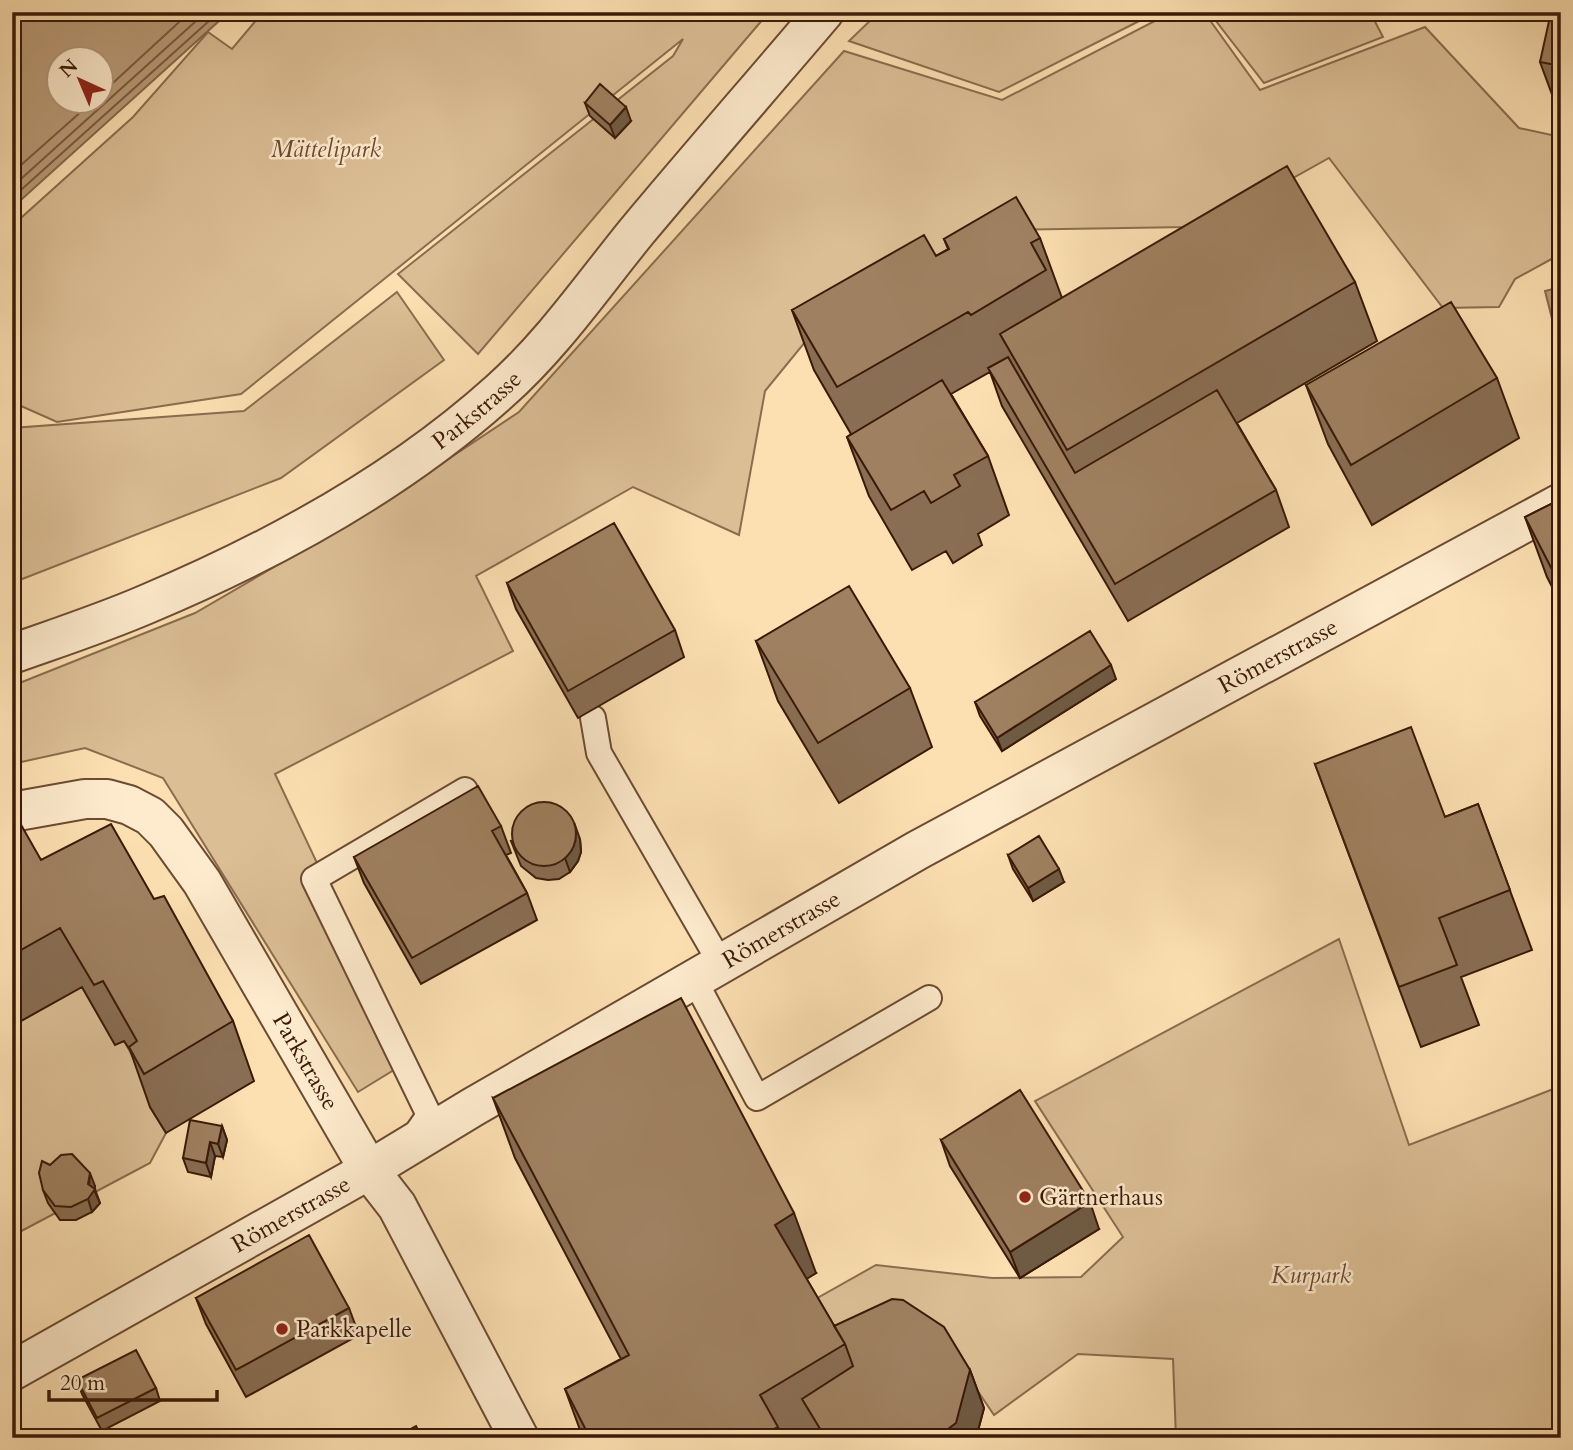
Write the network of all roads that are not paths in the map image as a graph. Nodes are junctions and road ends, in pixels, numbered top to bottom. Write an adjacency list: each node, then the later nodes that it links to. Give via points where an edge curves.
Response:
1 (824, 12): 3 (street, Parkstrasse, via 539,353 444,438 312,523 234,565 145,605)
2 (1561, 503): 7 (street, Römerstrasse, via 918,850)
3 (12, 654)
4 (593, 718): 7 (lane, via 599,753)
5 (465, 790): 9 (lane, via 314,879 429,1115)
6 (12, 812): 10 (street, Parkstrasse, via 107,799 150,817 166,832 202,882)
7 (708, 972): 8 (lane, via 757,1098); 9 (street, Römerstrasse)
8 (929, 998)
9 (409, 1145): 10 (street, Römerstrasse)
10 (369, 1170): 11 (street, Römerstrasse); 12 (street, Parkstrasse, via 397,1206)
11 (21, 1360)
12 (519, 1438)

